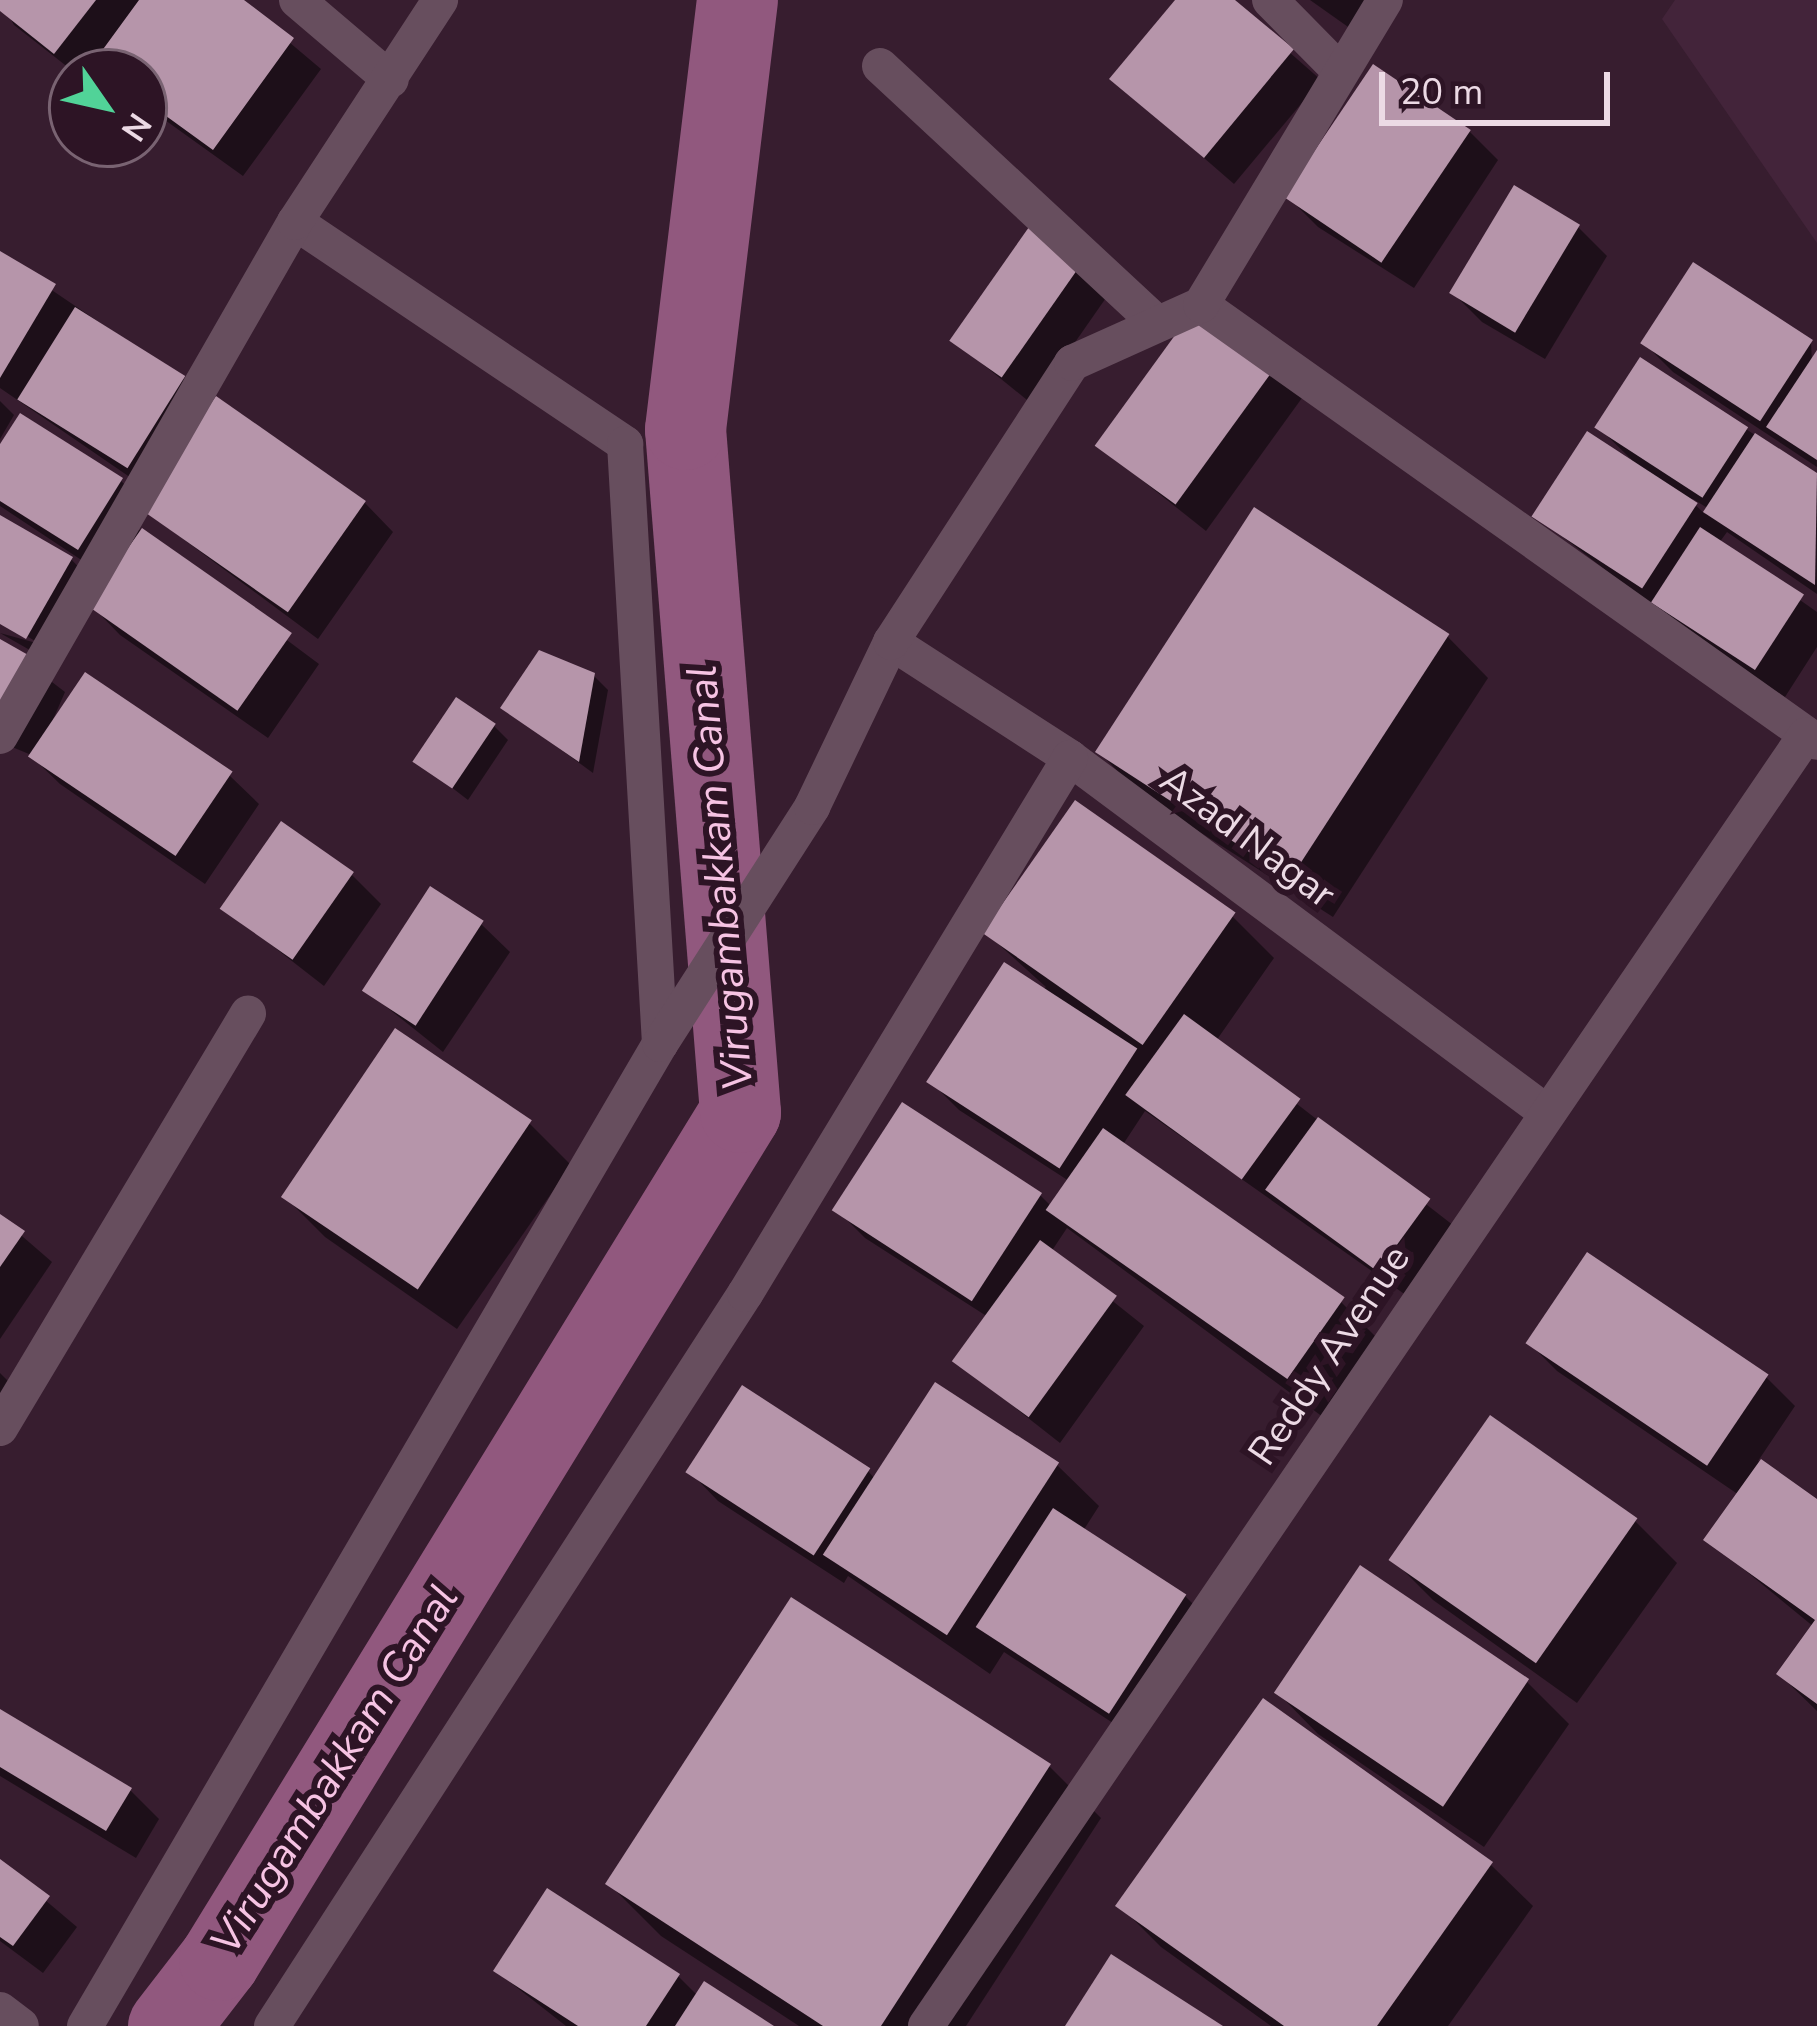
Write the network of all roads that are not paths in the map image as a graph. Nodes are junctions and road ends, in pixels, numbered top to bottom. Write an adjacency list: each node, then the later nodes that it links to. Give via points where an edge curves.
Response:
1 (297, 0): 7 (street)
2 (440, 0): 7 (street)
3 (1270, 0): 6 (street)
4 (1385, 0): 6 (street)
5 (880, 66): 10 (street)
6 (1337, 69): 9 (street)
7 (391, 80): 8 (street)
8 (295, 222): 12 (street); 16 (street, via 625,444)
9 (1201, 305): 10 (street); 13 (street)
10 (1157, 324): 11 (street, via 1072,363)
11 (891, 642): 14 (street, Azad Nagar); 16 (street, via 812,807)
12 (0, 736)
13 (1812, 738): 17 (street, Reddy Avenue)
14 (1070, 758): 17 (street, Azad Nagar); 22 (street, via 745,1294)
15 (248, 1013): 18 (street)
16 (660, 1044): 21 (street)
17 (1546, 1112): 23 (street, Reddy Avenue)
18 (0, 1428)
19 (0, 2010): 20 (street)
20 (21, 2026)
21 (85, 2026)
22 (272, 2026)
23 (926, 2026)

